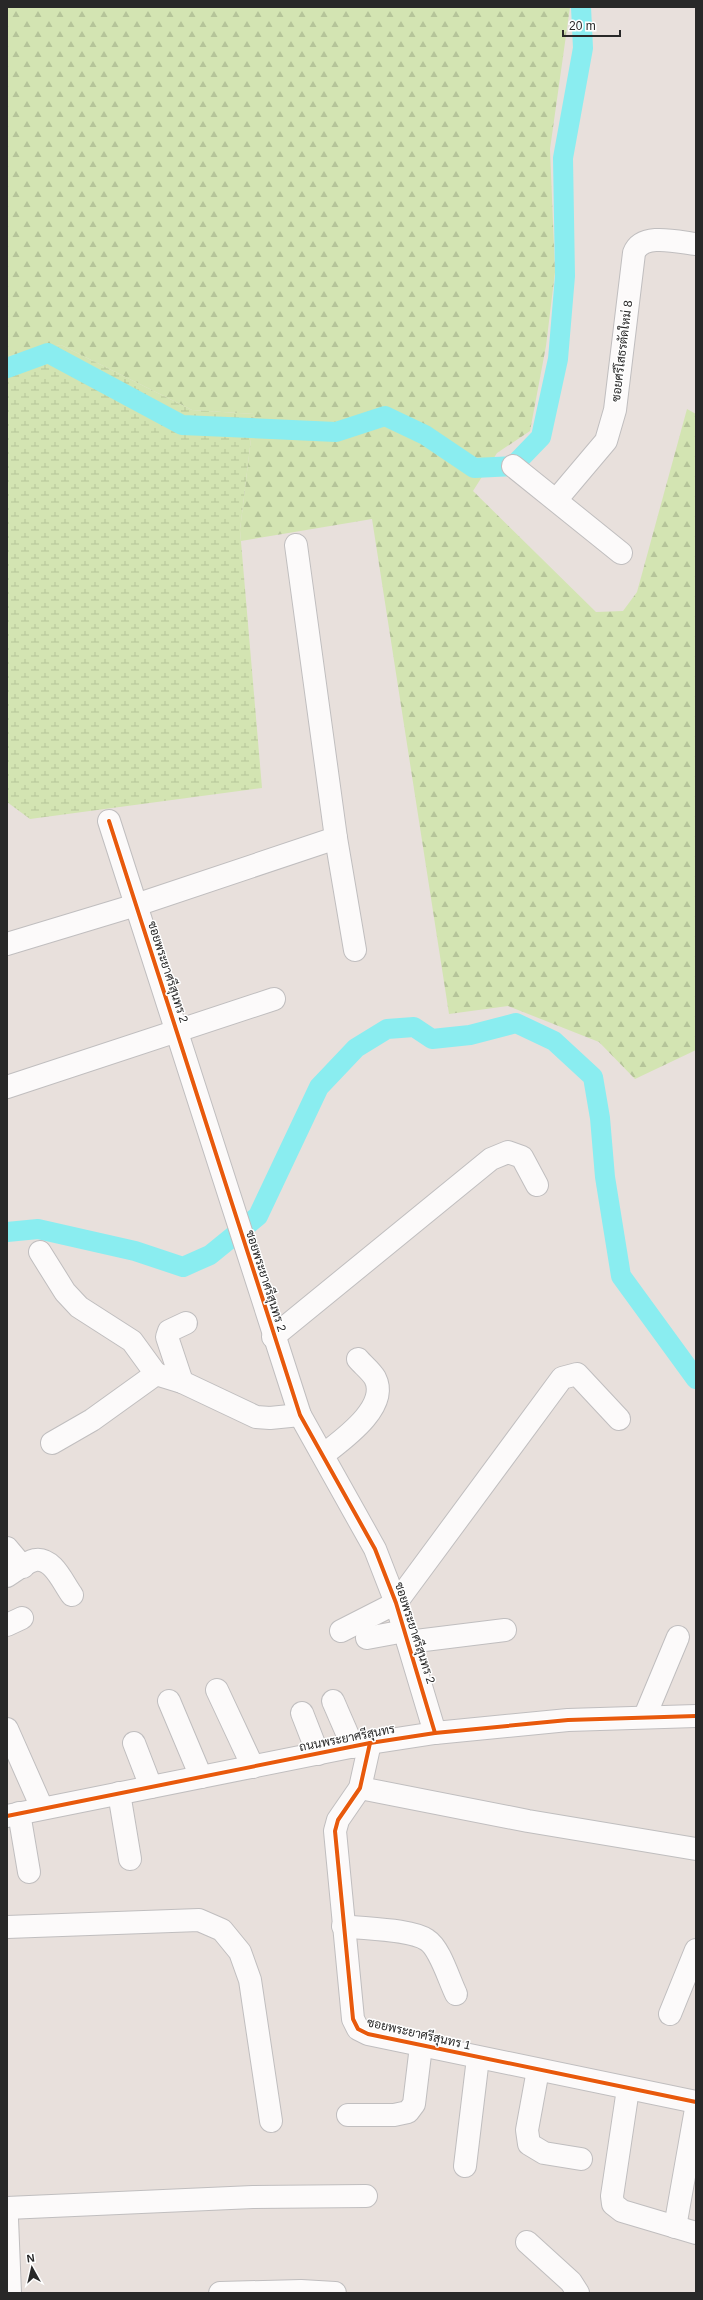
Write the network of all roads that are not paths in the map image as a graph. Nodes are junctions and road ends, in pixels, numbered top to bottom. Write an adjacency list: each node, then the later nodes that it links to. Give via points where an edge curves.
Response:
1 (696, 244): 3 (street, ซอยศรีโสธรตัดใหม่ 8, via 643,241 637,245 611,428 606,441)
2 (513, 466): 3 (street)
3 (557, 500): 5 (street)
4 (296, 545): 7 (street)
5 (621, 553)
6 (109, 821): 8 (street, ซอยพระยาศรีสุนทร 2)
7 (336, 838): 8 (street); 10 (street)
8 (136, 905): 9 (street); 12 (street, ซอยพระยาศรีสุนทร 2)
9 (7, 944)
10 (355, 950)
11 (274, 999): 12 (street)
12 (177, 1031): 13 (street); 17 (street, ซอยพระยาศรีสุนทร 2)
13 (7, 1087)
14 (537, 1185): 17 (street, via 522,1157 508,1152 491,1159)
15 (40, 1252): 19 (street, via 65,1292 78,1307 132,1341)
16 (186, 1324): 20 (street, via 169,1331 167,1337)
17 (273, 1337): 21 (street, ซอยพระยาศรีสุนทร 2)
18 (358, 1359): 24 (street, via 375,1378 378,1390 374,1405 360,1425)
19 (156, 1374): 20 (street); 23 (street, via 92,1420)
20 (182, 1382): 21 (street, via 256,1417)
21 (300, 1415): 24 (street, ซอยพระยาศรีสุนทร 2)
22 (619, 1419): 28 (street, via 577,1374 562,1378)
23 (52, 1443)
24 (323, 1455): 28 (street, ซอยพระยาศรีสุนทร 2, via 375,1549)
25 (7, 1548): 26 (street)
26 (15, 1571): 27 (street, via 34,1560 44,1560 52,1566)
27 (72, 1595)
28 (396, 1603): 30 (street); 31 (street, ซอยพระยาศรีสุนทร 2)
29 (505, 1630): 31 (street)
30 (341, 1631)
31 (406, 1636): 32 (street); 41 (street, ซอยพระยาศรีสุนทร 2)
32 (367, 1638)
33 (678, 1638): 38 (street)
34 (217, 1690): 45 (street)
35 (169, 1701): 46 (street)
36 (333, 1701): 43 (street)
37 (302, 1713): 44 (street)
38 (645, 1716): 39 (street, ถนนพระยาศรีสุนทร); 41 (street, ถนนพระยาศรีสุนทร, via 568,1720)
39 (696, 1716)
40 (7, 1729): 50 (street)
41 (435, 1733): 43 (street, ถนนพระยาศรีสุนทร)
42 (134, 1743): 47 (street)
43 (361, 1745): 44 (street, ถนนพระยาศรีสุนทร); 48 (street, ซอยพระยาศรีสุนทร 1)
44 (318, 1754): 45 (street, ถนนพระยาศรีสุนทร)
45 (252, 1767): 46 (street, ถนนพระยาศรีสุนทร)
46 (201, 1777): 47 (street, ถนนพระยาศรีสุนทร)
47 (151, 1787): 49 (street, ถนนพระยาศรีสุนทร)
48 (360, 1788): 52 (street, via 528,1821); 55 (street, ซอยพระยาศรีสุนทร 1, via 338,1820 335,1831)
49 (119, 1793): 50 (street, ถนนพระยาศรีสุนทร); 53 (street)
50 (42, 1808): 51 (street, ถนนพระยาศรีสุนทร)
51 (13, 1815): 54 (street)
52 (696, 1849)
53 (130, 1859)
54 (29, 1872)
55 (343, 1926): 58 (street, via 413,1934 428,1940 436,1950); 60 (street, ซอยพระยาศรีสุนทร 1, via 353,2019 358,2029 368,2034)
56 (7, 1927): 67 (street, via 199,1920 222,1930 240,1952 250,1980)
57 (696, 1950): 59 (street)
58 (456, 1994)
59 (670, 2014)
60 (421, 2046): 61 (street, ซอยพระยาศรีสุนทร 1); 66 (street, via 414,2104 408,2112 394,2115)
61 (478, 2058): 62 (street, ซอยพระยาศรีสุนทร 1); 69 (street)
62 (538, 2070): 63 (street, ซอยพระยาศรีสุนทร 1); 68 (street, via 527,2130 529,2144 544,2153)
63 (628, 2089): 64 (street, ซอยพระยาศรีสุนทร 1); 73 (street, via 612,2196 613,2204 622,2211)
64 (696, 2102)
65 (696, 2109): 73 (street)
66 (348, 2114)
67 (271, 2120)
68 (581, 2159)
69 (465, 2166)
70 (366, 2196): 71 (street, via 253,2197)
71 (7, 2208)
72 (7, 2219): 76 (street)
73 (675, 2227): 74 (street)
74 (696, 2233)
75 (527, 2242): 81 (street, via 571,2282)
76 (8, 2243): 78 (street)
77 (300, 2292): 79 (street); 80 (street)
78 (10, 2293)
79 (220, 2293)
80 (335, 2293)
81 (578, 2293)

